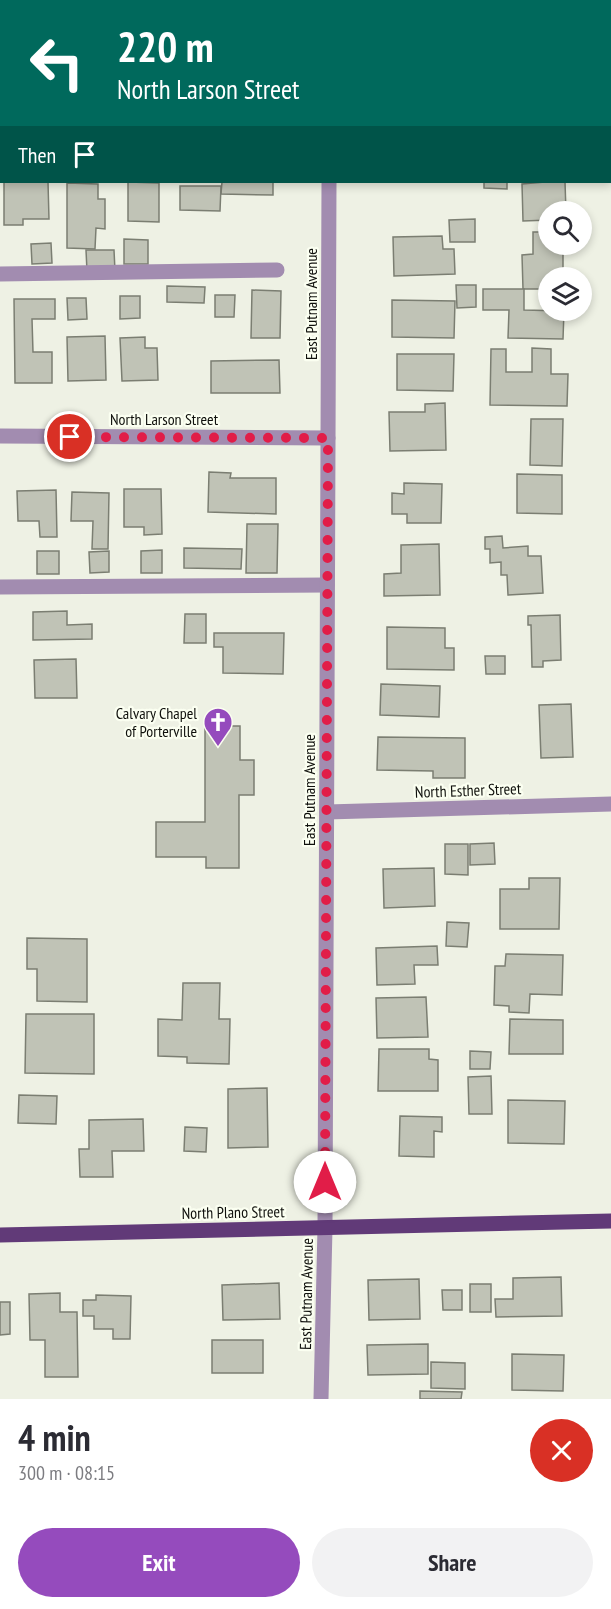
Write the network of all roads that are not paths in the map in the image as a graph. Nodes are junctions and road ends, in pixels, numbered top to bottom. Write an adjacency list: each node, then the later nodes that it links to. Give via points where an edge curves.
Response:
1 (329, 183): 5 (street, East Putnam Avenue)
2 (277, 270): 3 (street)
3 (0, 274)
4 (0, 436): 5 (street, North Larson Street)
5 (328, 438): 6 (street, East Putnam Avenue)
6 (327, 585): 7 (street); 9 (street, East Putnam Avenue)
7 (0, 587)
8 (611, 804): 9 (street, North Esther Street)
9 (327, 812): 11 (street, East Putnam Avenue)
10 (611, 1221): 11 (main road, North Plano Street)
11 (325, 1228): 12 (main road, North Plano Street); 13 (street, East Putnam Avenue)
12 (0, 1235)
13 (321, 1399)

